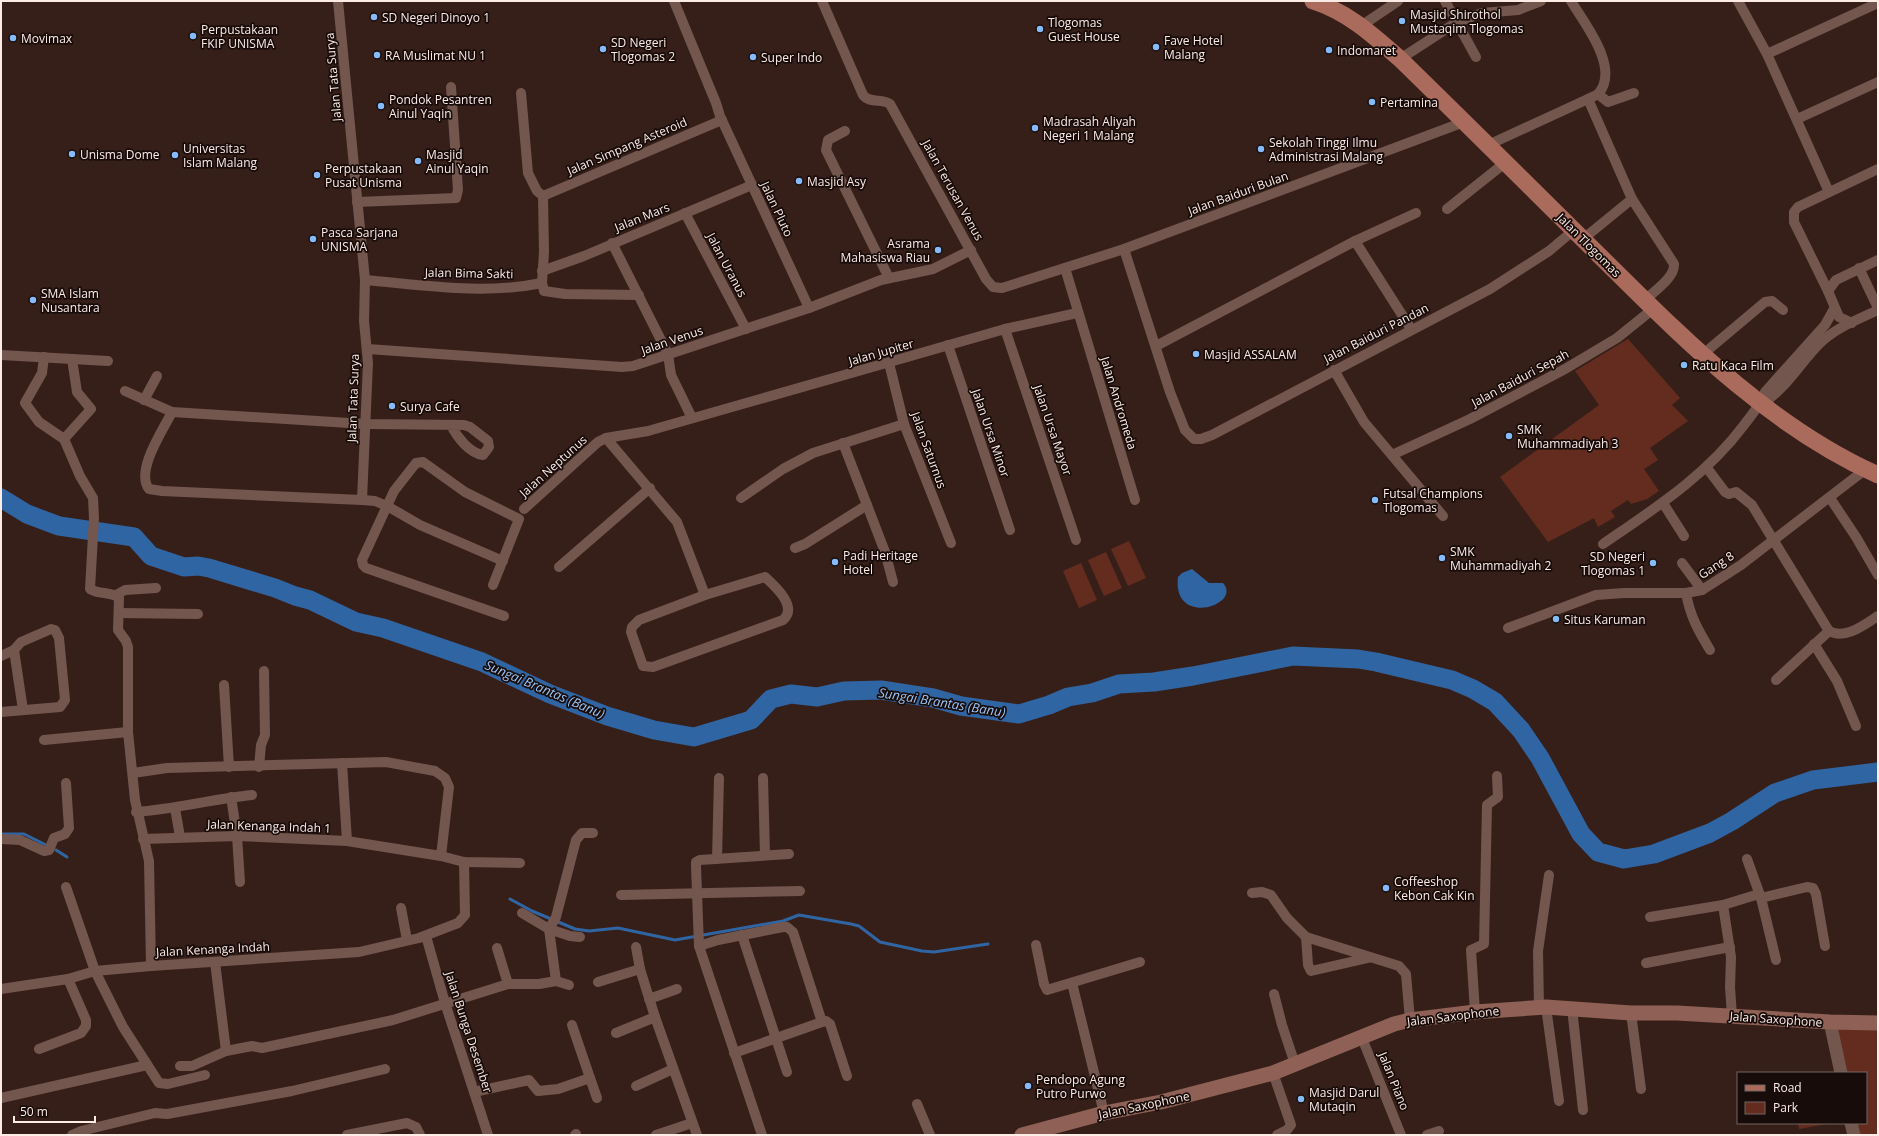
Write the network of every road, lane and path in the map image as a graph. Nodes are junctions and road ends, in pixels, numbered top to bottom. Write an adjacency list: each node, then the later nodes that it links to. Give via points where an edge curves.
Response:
1 (338, 1): 33 (street, Jalan Tata Surya)
2 (674, 1): 23 (street, Jalan Pluto)
3 (822, 1): 41 (street, Jalan Terusan Venus, via 865,98 890,104)
4 (1313, 1): 12 (main road, Jalan Tlogomas, via 1327,5)
5 (1398, 1): 12 (street)
6 (1445, 1): 11 (street)
7 (1541, 1): 11 (street, via 1518,10 1482,13)
8 (1570, 1): 20 (street, via 1605,62 1605,79)
9 (1738, 1): 13 (street)
10 (1878, 3): 13 (street)
11 (1457, 22): 14 (street); 15 (street)
12 (1361, 26): 15 (main road, Jalan Tlogomas)
13 (1767, 54): 22 (street)
14 (1476, 58)
15 (1400, 59): 24 (main road, Jalan Tlogomas)
16 (1878, 82): 22 (street)
17 (451, 87): 33 (street, via 458,190 456,198)
18 (521, 93): 31 (street, via 528,173 537,191)
19 (1634, 93): 20 (street, via 1608,102)
20 (1598, 94): 21 (street)
21 (1588, 99): 26 (street); 32 (street)
22 (1797, 119): 30 (street)
23 (722, 120): 29 (street, Jalan Pluto); 31 (street, Jalan Simpang Asteroid)
24 (1464, 122): 26 (main road, Jalan Tlogomas); 40 (street, Jalan Baiduri Bulan)
25 (845, 130): 47 (street, via 828,140 826,150)
26 (1488, 145): 27 (main road, Jalan Tlogomas)
27 (1506, 162): 34 (street); 37 (main road, Jalan Tlogomas)
28 (1878, 169): 30 (street)
29 (752, 185): 35 (street, Jalan Mars); 55 (street, Jalan Pluto)
30 (1829, 192): 46 (street, via 1798,207 1792,219)
31 (543, 196): 45 (street)
32 (1632, 200): 37 (street, Jalan Baiduri Pandan); 54 (street, Jalan Baiduri Sepah, via 1674,264 1673,271)
33 (357, 202): 48 (street, Jalan Tata Surya)
34 (1447, 209)
35 (685, 213): 39 (street, Jalan Mars); 61 (street, Jalan Uranus)
36 (1416, 213): 38 (street)
37 (1578, 235): 54 (main road, Jalan Tlogomas); 63 (street, Jalan Baiduri Pandan, via 1508,279)
38 (1355, 241): 63 (street); 66 (street)
39 (612, 243): 45 (street, Jalan Mars); 53 (street)
40 (1124, 249): 43 (street, Jalan Baiduri Bulan); 66 (street)
41 (971, 250): 47 (street, Jalan Venus, via 933,269); 51 (street, Jalan Terusan Venus, via 993,287 1002,288)
42 (1878, 260): 44 (street)
43 (1065, 268): 51 (street, Jalan Baiduri Bulan); 59 (street)
44 (1859, 268): 49 (street); 57 (street)
45 (542, 271): 50 (street)
46 (1820, 275): 49 (street); 52 (street)
47 (889, 278): 55 (street, Jalan Venus)
48 (365, 280): 50 (street, Jalan Bima Sakti, via 488,289 516,288); 67 (street, Jalan Tata Surya, via 364,322)
49 (1836, 280): 52 (street)
50 (542, 283): 53 (street, via 544,291 552,293)
51 (1020, 283)
52 (1828, 291): 56 (street)
53 (638, 295): 68 (street)
54 (1649, 304): 70 (main road, Jalan Tlogomas); 88 (street, Jalan Baiduri Sepah, via 1617,338 1566,369 1470,419)
55 (809, 308): 61 (street, Jalan Venus)
56 (1834, 309): 60 (street, via 1839,317); 64 (street)
57 (1878, 309): 60 (street)
58 (1783, 310): 70 (street, via 1772,301 1765,302)
59 (1077, 313): 62 (street, Jalan Jupiter); 95 (street, Jalan Andromeda)
60 (1852, 323): 64 (street)
61 (746, 329): 68 (street, Jalan Venus)
62 (1005, 329): 65 (street, Jalan Jupiter); 104 (street, Jalan Ursa Mayor)
63 (1411, 329): 75 (street, Jalan Baiduri Pandan)
64 (1818, 339): 79 (street, via 1772,398)
65 (948, 345): 74 (street, Jalan Jupiter); 101 (street, Jalan Ursa Minor)
66 (1156, 346): 75 (street, Jalan Baiduri Pandan, via 1185,430 1194,438 1201,439)
67 (368, 349): 68 (street, Jalan Venus, via 622,367 641,365); 82 (street, Jalan Tata Surya)
68 (668, 354): 81 (street, via 672,375)
69 (1, 355): 71 (street)
70 (1702, 355): 79 (main road, Jalan Tlogomas)
71 (44, 357): 72 (street); 86 (street, via 42,373 25,403 39,422)
72 (72, 359): 73 (street); 86 (street, via 77,392 91,409)
73 (108, 361)
74 (889, 364): 81 (street, Jalan Jupiter); 83 (street, Jalan Saturnus)
75 (1334, 370): 88 (street, via 1364,422)
76 (157, 376): 78 (street)
77 (125, 391): 78 (street)
78 (144, 400): 80 (street)
79 (1761, 404): 89 (street, via 1728,447); 90 (main road, Jalan Tlogomas, via 1819,442)
80 (172, 412): 82 (street); 94 (street, via 145,471 144,479 149,489)
81 (692, 418): 85 (street, Jalan Neptunus, via 648,431)
82 (365, 424): 84 (street); 94 (street, Jalan Tata Surya)
83 (904, 424): 87 (street); 105 (street, Jalan Saturnus)
84 (451, 425)
85 (606, 438): 91 (street); 99 (street, Jalan Neptunus, via 598,442)
86 (64, 439): 117 (street, via 93,498 90,589)
87 (843, 443): 92 (street, via 813,453); 97 (street)
88 (1392, 455): 100 (street)
89 (1707, 468): 96 (street); 103 (street, via 1725,492 1736,492 1747,500)
90 (1872, 472): 93 (street, Gang 8)
91 (650, 488): 110 (street); 118 (street, via 677,522)
92 (741, 498)
93 (1830, 498): 103 (street, Gang 8); 111 (street)
94 (362, 500): 98 (street, via 375,501)
95 (1135, 500)
96 (1663, 503): 102 (street); 106 (street)
97 (868, 505): 107 (street); 112 (street)
98 (387, 506): 108 (street, via 420,525); 108 (street, via 394,491 416,463 423,462 465,492 519,519); 121 (street, via 362,560 366,568)
99 (524, 510)
100 (1443, 516)
101 (1010, 530)
102 (1684, 536)
103 (1772, 539): 115 (street, Gang 8, via 1741,565); 124 (street)
104 (1076, 540)
105 (951, 543)
106 (1602, 544)
107 (795, 548)
108 (503, 561): 113 (street)
109 (1682, 563): 115 (street)
110 (559, 567)
111 (1878, 575)
112 (894, 582)
113 (493, 584)
114 (156, 588): 117 (street, via 125,590)
115 (1702, 590): 116 (street, Gang 8)
116 (1686, 593): 123 (street, Gang 8, via 1596,595); 127 (street, via 1690,612)
117 (116, 595): 119 (street, via 120,598)
118 (705, 595): 118 (street, via 765,577 789,606 789,612 783,620 684,657 653,667 643,666 631,632 635,624 639,620)
119 (119, 613): 120 (street); 135 (street, via 118,630 128,647)
120 (198, 614)
121 (504, 616)
122 (1878, 616): 124 (street, via 1854,630 1837,635)
123 (1508, 628)
124 (1829, 631): 125 (street)
125 (1814, 644): 130 (street); 134 (street, via 1837,681)
126 (14, 650): 128 (street); 132 (street); 132 (street, via 21,642 51,629 58,633 65,700 60,707)
127 (1710, 650)
128 (1, 656)
129 (264, 671): 139 (street, via 265,735 261,745)
130 (1776, 680)
131 (224, 685): 138 (street)
132 (23, 710): 133 (street)
133 (1, 712)
134 (1856, 726)
135 (128, 732): 136 (street); 140 (street)
136 (44, 740)
137 (342, 763): 139 (street); 154 (street); 156 (street, via 401,764 435,771 445,778 449,787)
138 (229, 767): 139 (street); 140 (street, via 167,768)
139 (259, 767)
140 (133, 773): 148 (street)
141 (1497, 776): 207 (street, via 1498,796 1487,805 1484,944 1472,950)
142 (719, 778): 158 (street)
143 (763, 778): 157 (street)
144 (66, 783): 152 (street, via 69,828 65,834 54,838 49,850 44,851 20,840)
145 (252, 795): 146 (street)
146 (231, 797): 147 (street); 150 (street)
147 (174, 808): 148 (street); 151 (street)
148 (136, 812): 153 (street)
149 (593, 833): 174 (street, via 582,833 576,840)
150 (237, 836): 151 (street, Jalan Kenanga Indah 1); 154 (street, Jalan Kenanga Indah 1); 163 (street)
151 (180, 837): 153 (street, Jalan Kenanga Indah 1)
152 (1, 839)
153 (143, 839): 191 (street, via 148,852)
154 (347, 841): 156 (street, Jalan Kenanga Indah 1)
155 (789, 854): 157 (street)
156 (441, 856): 160 (street, Jalan Kenanga Indah 1)
157 (765, 856): 158 (street)
158 (718, 859): 168 (street, via 696,862)
159 (1747, 859): 169 (street)
160 (464, 862): 161 (street, Jalan Kenanga Indah 1); 176 (street, Jalan Kenanga Indah, via 465,912 461,920)
161 (520, 863)
162 (1549, 875): 205 (street, via 1538,951)
163 (240, 882)
164 (66, 887): 193 (street)
165 (800, 891): 168 (street)
166 (1252, 893): 178 (street, via 1272,895 1287,918)
167 (621, 895): 168 (street)
168 (697, 895): 180 (street)
169 (1760, 896): 170 (street); 182 (street, via 1813,888); 187 (street)
170 (1723, 905): 173 (street); 184 (street)
171 (401, 908): 179 (street)
172 (522, 913): 174 (street)
173 (1650, 917)
174 (552, 924): 177 (street); 195 (street)
175 (742, 935): 180 (street); 212 (street, via 783,927 793,932); 218 (street)
176 (426, 936): 179 (street, Jalan Kenanga Indah); 204 (street, Jalan Bunga Desember)
177 (580, 937)
178 (1306, 938): 186 (street); 186 (street, via 1308,965 1311,971)
179 (407, 940): 188 (street, Jalan Kenanga Indah, via 359,952)
180 (699, 944): 221 (street)
181 (1036, 945): 197 (street, via 1045,987 1049,990)
182 (1825, 946)
183 (636, 947): 192 (street)
184 (1730, 947): 190 (street); 209 (street)
185 (497, 948): 198 (street)
186 (1369, 958): 211 (street, via 1397,964 1406,974)
187 (1776, 960)
188 (215, 962): 191 (street, Jalan Kenanga Indah); 220 (street)
189 (1140, 962): 197 (street)
190 (1646, 963)
191 (151, 966): 193 (street, Jalan Kenanga Indah)
192 (640, 969): 196 (street); 203 (street)
193 (94, 971): 194 (street, Jalan Kenanga Indah); 223 (street)
194 (68, 979): 200 (street, Jalan Kenanga Indah); 219 (street, via 86,1020 86,1026 81,1033)
195 (556, 981): 198 (street); 199 (street)
196 (598, 982)
197 (1072, 983): 241 (street)
198 (508, 984): 204 (street)
199 (569, 985)
200 (1, 986)
201 (677, 989): 203 (street)
202 (1274, 994): 222 (street)
203 (649, 999): 210 (street)
204 (445, 1003): 220 (street, via 393,1020 262,1048 252,1046); 235 (street, Jalan Bunga Desember)
205 (1543, 1007): 206 (main road, Jalan Saxophone); 207 (main road, Jalan Saxophone); 238 (street)
206 (1572, 1008): 208 (main road, Jalan Saxophone); 240 (street)
207 (1475, 1012): 211 (main road, Jalan Saxophone)
208 (1631, 1013): 209 (main road, Jalan Saxophone); 234 (street)
209 (1732, 1016): 213 (main road, Jalan Saxophone)
210 (655, 1017): 216 (street); 226 (street)
211 (1410, 1020): 217 (main road, Jalan Saxophone)
212 (822, 1022): 218 (street); 231 (street, via 830,1024)
213 (1830, 1022): 214 (main road, Jalan Saxophone); 228 (street)
214 (1878, 1023)
215 (572, 1025): 232 (street)
216 (616, 1033)
217 (1362, 1038): 222 (main road, Jalan Saxophone); 255 (street, Jalan Piano)
218 (776, 1039): 221 (street); 227 (street)
219 (39, 1049)
220 (226, 1051): 224 (street, via 192,1066)
221 (734, 1053): 251 (street)
222 (1295, 1064): 229 (main road, Jalan Saxophone)
223 (147, 1066): 230 (street, via 162,1085); 236 (street)
224 (180, 1066)
225 (385, 1069): 245 (street, via 292,1092 167,1114 155,1113 81,1131)
226 (673, 1069): 233 (street); 242 (street)
227 (787, 1072)
228 (1841, 1072)
229 (1273, 1073): 241 (main road, Jalan Saxophone, via 1161,1102); 254 (street, via 1291,1125)
230 (205, 1075)
231 (847, 1076)
232 (590, 1078): 235 (street, via 548,1091 538,1091 529,1080); 237 (street)
233 (636, 1086)
234 (1641, 1089)
235 (474, 1092): 248 (street, Jalan Bunga Desember)
236 (1, 1098)
237 (597, 1098)
238 (1559, 1101)
239 (917, 1104): 252 (street)
240 (1583, 1110)
241 (1104, 1113): 253 (main road, Jalan Saxophone)
242 (692, 1123): 249 (street); 250 (street)
243 (1851, 1124): 257 (street)
244 (1439, 1131): 256 (street)
245 (74, 1135)
246 (347, 1135): 247 (street, via 407,1123 416,1127)
247 (420, 1135)
248 (488, 1135)
249 (656, 1135)
250 (697, 1135)
251 (762, 1135)
252 (930, 1135)
253 (1022, 1135)
254 (1277, 1135)
255 (1401, 1135)
256 (1426, 1135)
257 (1854, 1135)

